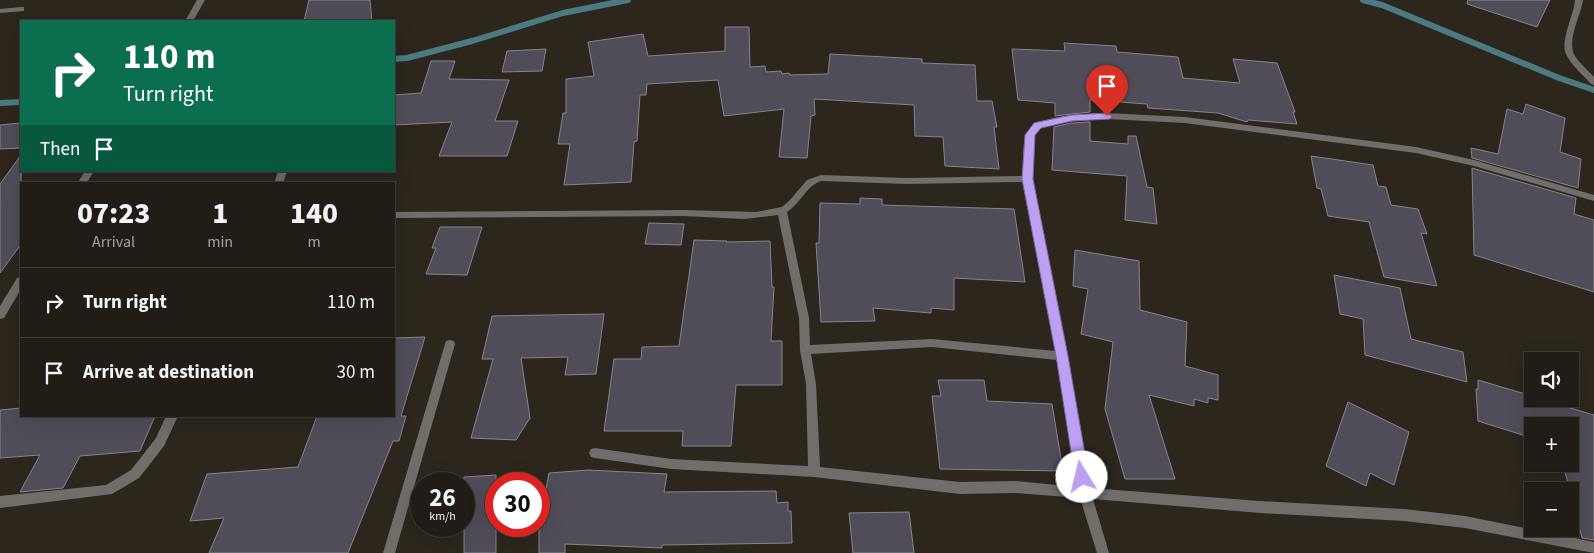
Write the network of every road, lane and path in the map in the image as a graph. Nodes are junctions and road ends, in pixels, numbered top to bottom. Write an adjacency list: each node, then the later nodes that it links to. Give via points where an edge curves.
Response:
1 (15, 0): 5 (street)
2 (201, 0): 7 (street)
3 (1579, 0): 8 (street, via 1567,45)
4 (21, 9): 5 (street)
5 (10, 10): 6 (street)
6 (0, 11)
7 (191, 20)
8 (1594, 82)
9 (1027, 179): 10 (street, via 1030,135 1038,126 1072,118 1107,116 1185,120 1416,150); 11 (street, via 907,181 820,178 810,181 798,198); 17 (street)
10 (1593, 194)
11 (782, 211): 12 (street, via 714,216 685,213); 16 (street, via 804,318)
12 (395, 215)
13 (20, 283): 14 (street)
14 (0, 315)
15 (450, 344): 24 (street)
16 (805, 350): 17 (street, via 932,343); 20 (street, via 811,384)
17 (1062, 356): 21 (street)
18 (172, 417): 22 (street, via 160,442 135,474 108,490)
19 (595, 453): 20 (street, via 671,464)
20 (814, 472): 21 (street, via 960,488 1015,487)
21 (1085, 494): 23 (street, via 1404,515 1465,522); 25 (street)
22 (0, 502)
23 (1594, 548)
24 (389, 553)
25 (1103, 553)

